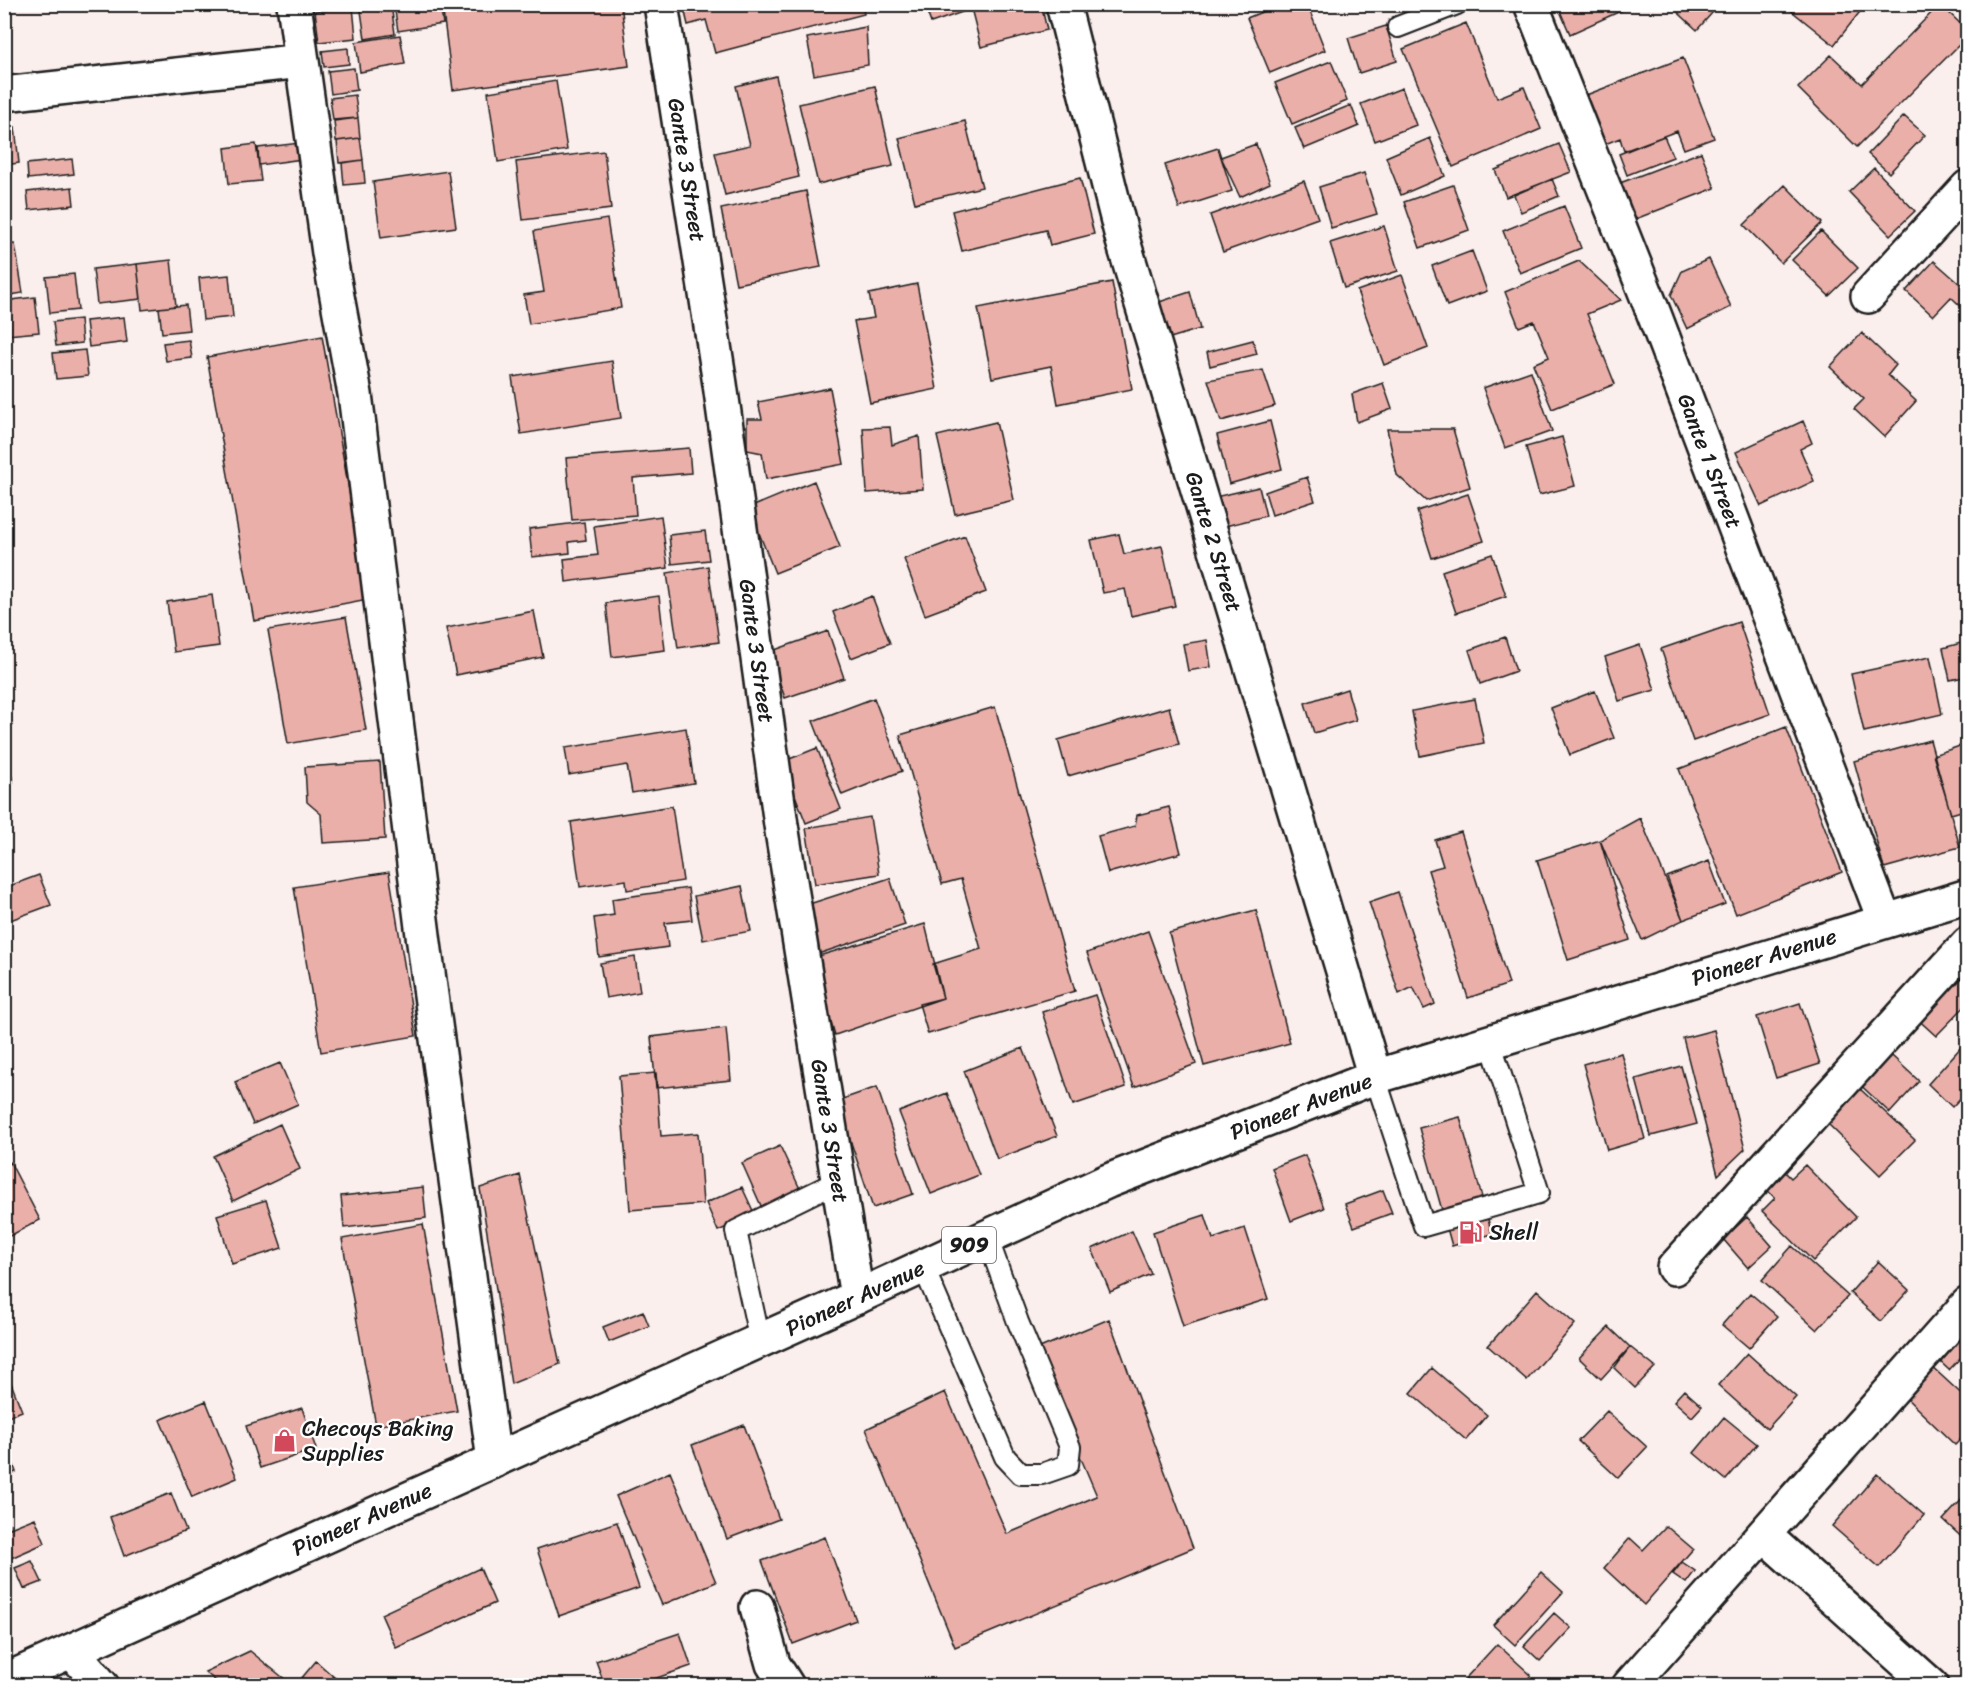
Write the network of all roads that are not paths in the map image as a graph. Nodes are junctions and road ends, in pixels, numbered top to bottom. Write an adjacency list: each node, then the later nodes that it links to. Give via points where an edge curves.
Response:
1 (294, 4): 7 (main road)
2 (661, 4): 16 (main road, Gante 3 Street, via 720,384 781,825)
3 (1063, 4): 15 (main road, Gante 2 Street, via 1124,241)
4 (1457, 4): 6 (lane)
5 (1531, 4): 12 (main road, Gante 1 Street, via 1654,314)
6 (1398, 27)
7 (302, 61): 8 (main road); 23 (main road, via 329,253 355,394)
8 (4, 94)
9 (1968, 188): 10 (main road)
10 (1868, 296)
11 (1968, 896): 12 (main road, Pioneer Avenue / 909)
12 (1884, 920): 14 (main road, Pioneer Avenue / 909)
13 (1968, 944): 19 (main road)
14 (1490, 1041): 15 (main road, Pioneer Avenue / 909); 15 (lane, via 1539,1193 1424,1226)
15 (1374, 1077): 17 (main road, Pioneer Avenue / 909, via 1108,1180)
16 (838, 1181): 20 (main road, Gante 3 Street); 22 (lane, via 736,1231)
17 (987, 1237): 18 (main road, Pioneer Avenue / 909); 18 (lane, via 1070,1447 1068,1465 1042,1474 1021,1474 1005,1457)
18 (923, 1266): 20 (main road, Pioneer Avenue / 909)
19 (1674, 1268)
20 (857, 1297): 22 (main road, Pioneer Avenue / 909)
21 (1968, 1304): 24 (main road)
22 (760, 1341): 23 (main road, Pioneer Avenue / 909)
23 (494, 1461): 26 (main road, Pioneer Avenue / 909)
24 (1764, 1535): 30 (main road); 31 (main road)
25 (757, 1607): 29 (main road, via 773,1664)
26 (72, 1651): 27 (main road, Pioneer Avenue / 909); 28 (main road)
27 (4, 1681)
28 (102, 1686)
29 (787, 1686)
30 (1629, 1686)
31 (1932, 1686)

